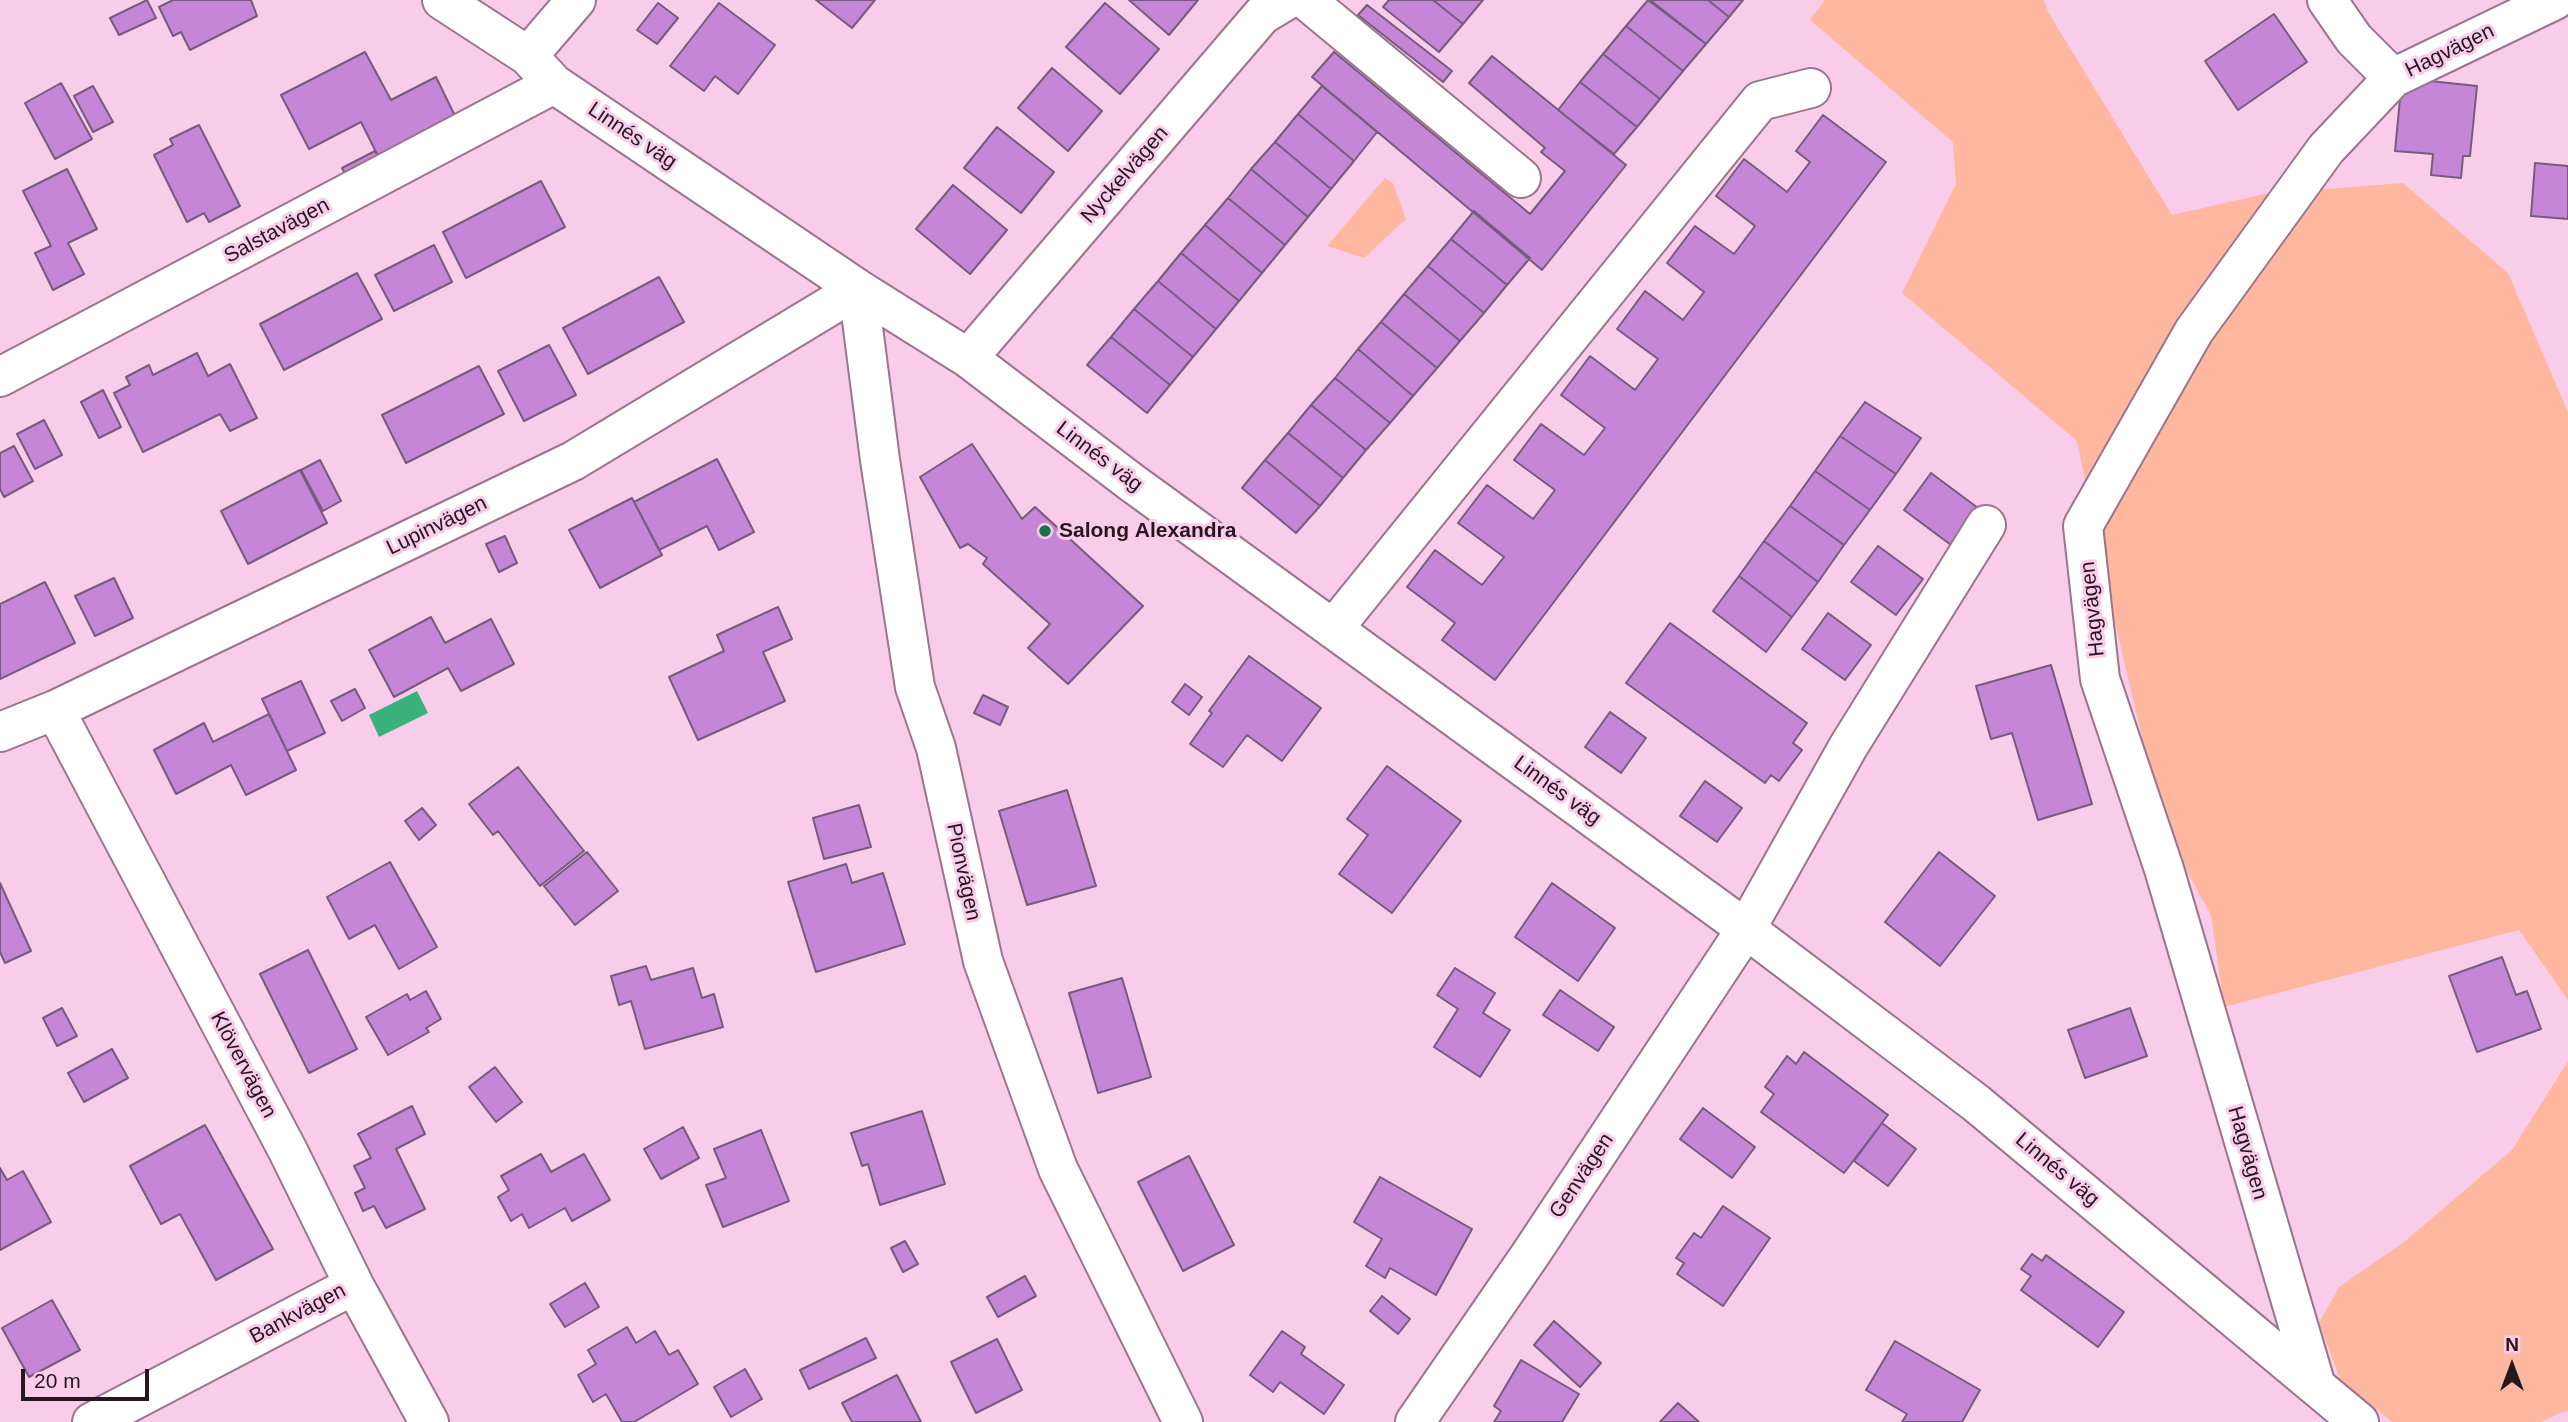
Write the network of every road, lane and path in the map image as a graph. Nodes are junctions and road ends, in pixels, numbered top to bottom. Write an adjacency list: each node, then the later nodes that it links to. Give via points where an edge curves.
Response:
1 (442, 0): 7 (street, Linnés väg)
2 (576, 0): 7 (street)
3 (1287, 0): 13 (street, Nyckelvägen, via 1262,15)
4 (1306, 0): 11 (street)
5 (2327, 0): 8 (street, via 2354,39)
6 (2556, 0): 8 (street, Hagvägen)
7 (528, 57): 9 (street, Linnés väg)
8 (2393, 78): 21 (street, Hagvägen, via 2326,149 2194,331 2083,526 2100,679 2168,883)
9 (554, 84): 12 (street, Linnés väg); 14 (street, Salstavägen)
10 (1811, 88): 16 (street, via 1760,101)
11 (1521, 178)
12 (858, 289): 13 (street, Linnés väg); 17 (street, Lupinvägen, via 573,461); 24 (street, Pionvägen, via 915,687 936,748 983,961 1058,1169)
13 (968, 358): 16 (street, Linnés väg)
14 (0, 377)
15 (1986, 525): 19 (street, via 1849,747)
16 (1333, 629): 19 (street, Linnés väg)
17 (55, 710): 18 (street, Lupinvägen); 20 (street, Klövervägen)
18 (0, 732)
19 (1746, 929): 21 (street, Linnés väg, via 1976,1103); 25 (street, Genvägen)
20 (355, 1285): 22 (street, Bankvägen); 23 (street, Klövervägen)
21 (2316, 1386): 26 (street, Linnés väg)
22 (92, 1422)
23 (429, 1422)
24 (1183, 1422)
25 (1415, 1422)
26 (2359, 1422)

